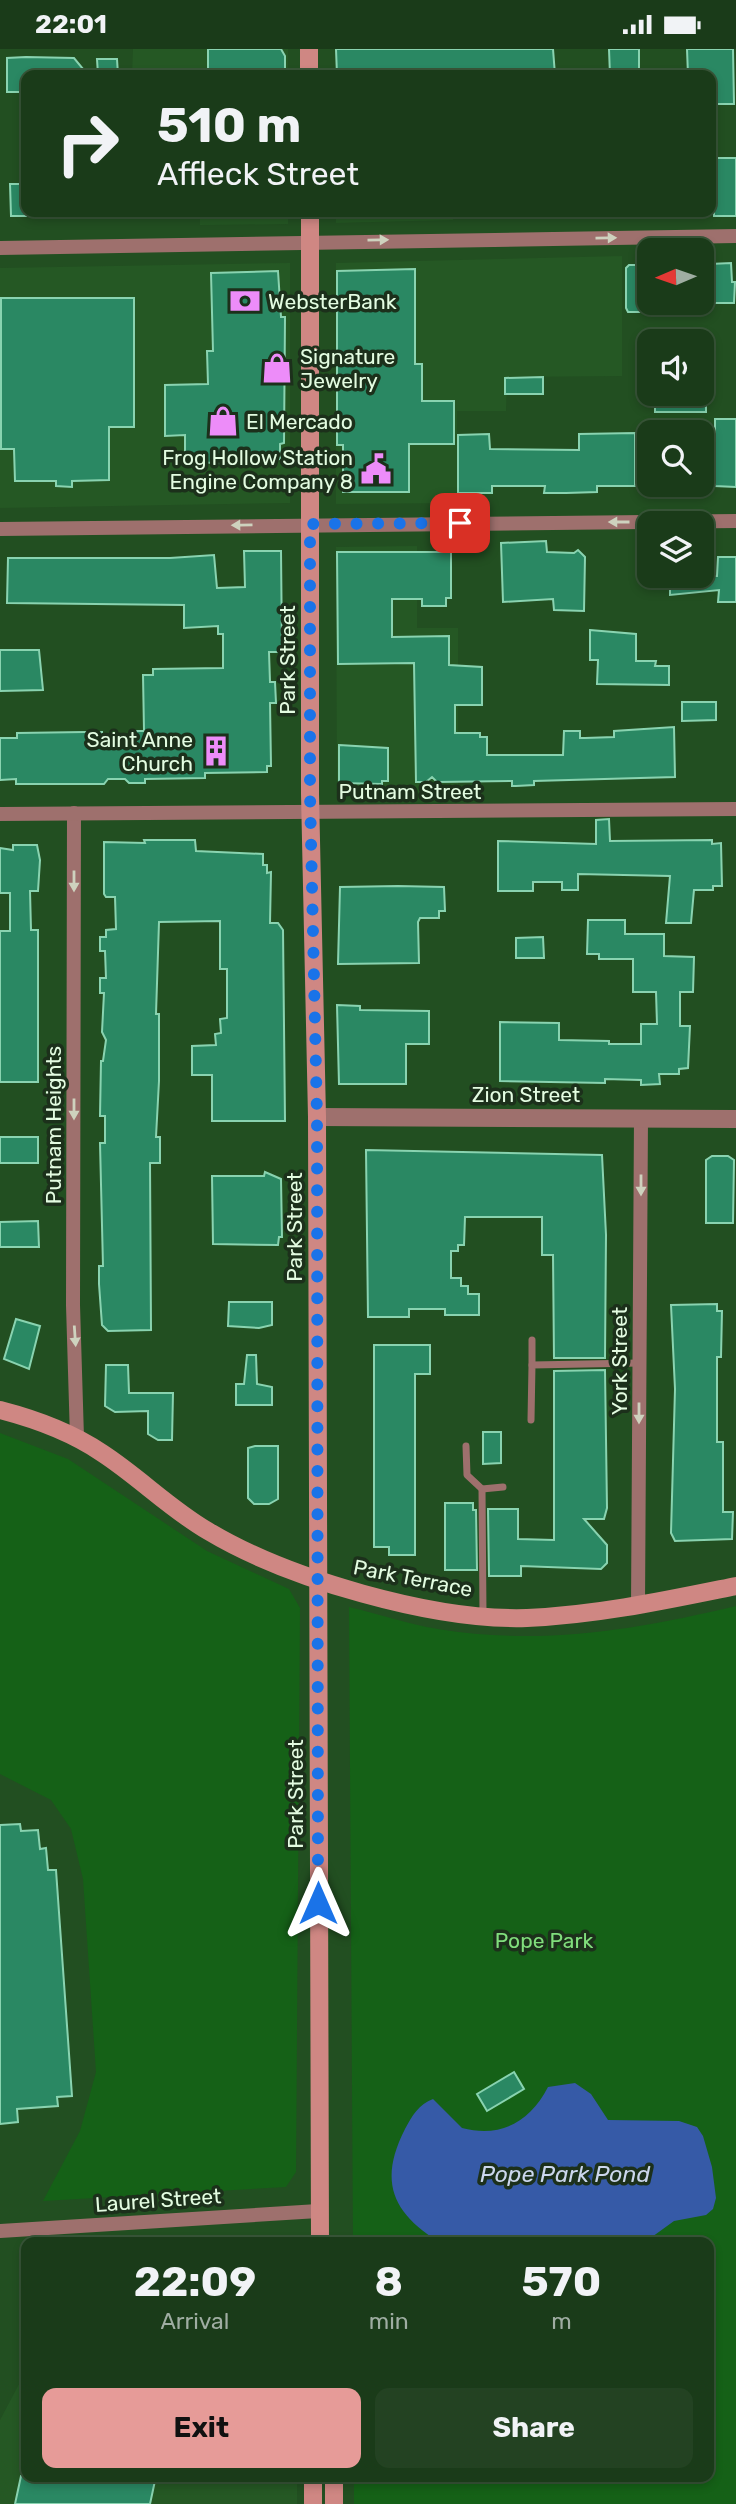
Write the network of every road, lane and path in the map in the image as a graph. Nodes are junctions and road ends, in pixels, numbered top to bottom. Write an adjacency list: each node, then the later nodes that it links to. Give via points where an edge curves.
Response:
1 (309, 49): 2 (main road)
2 (309, 70)
3 (310, 217): 5 (main road, Park Street)
4 (736, 236): 5 (street, one-way to 4)
5 (310, 241): 6 (street); 8 (main road, Park Street)
6 (0, 248)
7 (736, 521): 8 (street, one-way to 8)
8 (310, 524): 9 (street, one-way to 9); 11 (main road, Park Street)
9 (0, 529)
10 (736, 809): 11 (street, Putnam Street)
11 (311, 812): 12 (street, Putnam Street); 14 (main road, Park Street)
12 (74, 813): 13 (street, Putnam Street); 22 (street, Putnam Heights, one-way to 22)
13 (0, 814)
14 (317, 1117): 15 (street, Zion Street); 26 (main road, Park Street)
15 (642, 1117): 16 (street, Zion Street); 18 (street, York Street, one-way to 18)
16 (736, 1119)
17 (532, 1340): 19 (lane)
18 (640, 1363): 19 (lane); 28 (street, York Street, one-way to 28)
19 (532, 1365): 21 (lane)
20 (0, 1410): 22 (main road, Park Terrace)
21 (531, 1420)
22 (77, 1438): 26 (main road, Park Terrace, via 206,1530)
23 (466, 1446): 25 (lane, via 467,1475)
24 (503, 1487): 25 (lane)
25 (482, 1489): 29 (lane)
26 (318, 1579): 29 (main road, Park Terrace, via 397,1602); 30 (main road, Park Street)
27 (736, 1586): 28 (main road, Park Terrace)
28 (638, 1606): 29 (main road, Park Terrace, via 524,1618)
29 (483, 1614)
30 (318, 2211): 31 (street, Laurel Street); 32 (main road, Park Street)
31 (0, 2231)
32 (320, 2237)
33 (313, 2482): 35 (main road)
34 (334, 2482): 36 (main road)
35 (313, 2504)
36 (334, 2504)

